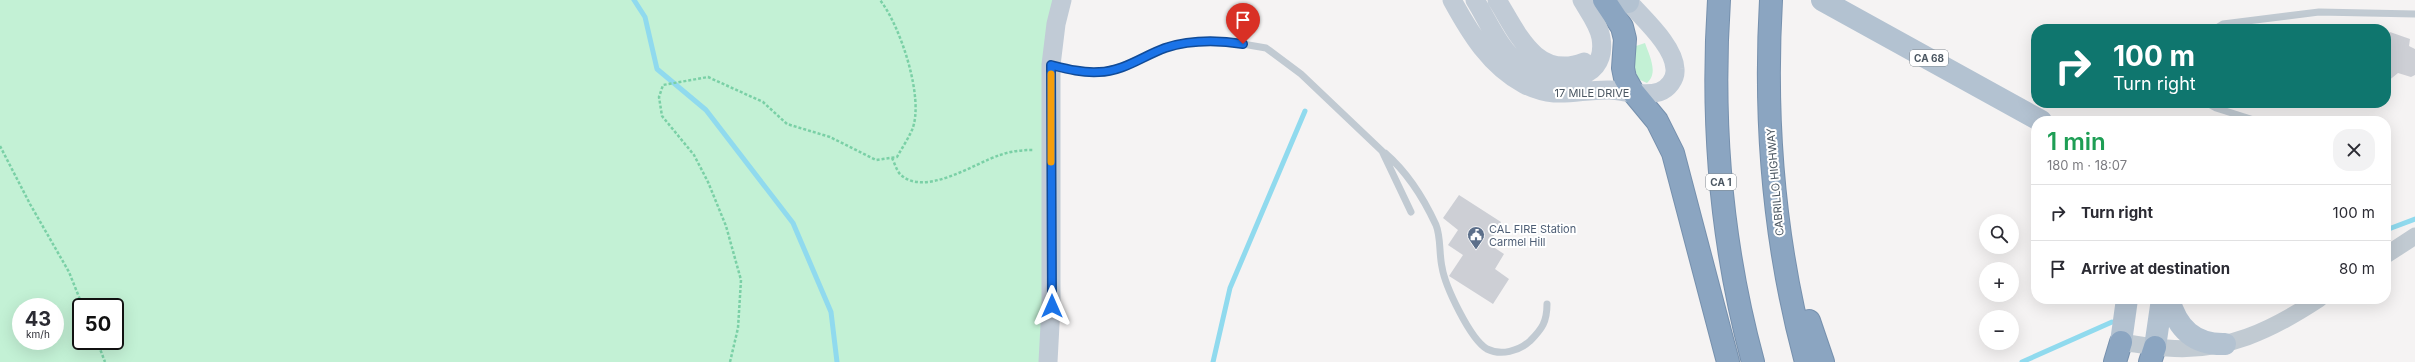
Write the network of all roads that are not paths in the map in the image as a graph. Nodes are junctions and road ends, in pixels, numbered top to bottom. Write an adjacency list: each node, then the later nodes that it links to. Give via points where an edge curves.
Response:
1 (1062, 0): 14 (main road)
2 (1452, 0): 15 (main road, 17 MILE DRIVE, via 1474,38 1492,60 1523,83 1556,94 1603,90)
3 (1475, 0): 13 (main road, 17 MILE DRIVE, via 1508,53 1520,65 1535,74 1558,79 1582,76 1593,67)
4 (1498, 0): 13 (main road, via 1526,46 1547,63 1560,66 1580,64)
5 (1582, 0): 13 (main road, via 1599,30)
6 (1604, 0): 15 (highway, via 1622,27 1625,47 1624,74)
7 (1719, 0): 34 (highway, CA 1, via 1716,71 1720,179 1735,280)
8 (1771, 0): 21 (highway, CABRILLO HIGHWAY, via 1769,105)
9 (1822, 0): 17 (main road, CA 68)
10 (1628, 1): 15 (main road, 17 MILE DRIVE, via 1667,47 1675,70 1672,81 1664,90 1652,93)
11 (2415, 14): 12 (lane, via 2319,12)
12 (2223, 24)
13 (1601, 51)
14 (1051, 65): 19 (lane, via 1076,71 1100,72 1120,67 1165,48 1195,42 1232,42 1266,48 1301,74); 32 (main road, via 1052,306)
15 (1633, 92): 33 (highway, via 1657,121 1673,153)
16 (2216, 108): 18 (lane)
17 (2033, 116)
18 (2241, 116)
19 (1382, 151): 20 (lane); 24 (lane, via 1402,168 1437,226 1442,268 1456,306 1480,342 1488,349 1502,352 1523,347 1543,328)
20 (1411, 212)
21 (1777, 213): 35 (highway, CABRILLO HIGHWAY, via 1788,284); 36 (highway)
22 (2415, 236): 23 (street)
23 (2391, 252)
24 (1548, 304)
25 (2126, 304): 29 (main road)
26 (2161, 304): 31 (main road)
27 (2171, 304): 30 (main road, via 2177,322 2189,335 2205,342)
28 (2311, 304): 30 (street, via 2272,328)
29 (2121, 342): 31 (street); 37 (highway)
30 (2226, 344): 31 (street)
31 (2152, 354)
32 (1048, 362)
33 (1728, 362)
34 (1753, 362)
35 (1806, 362)
36 (1823, 362)
37 (2115, 362)

